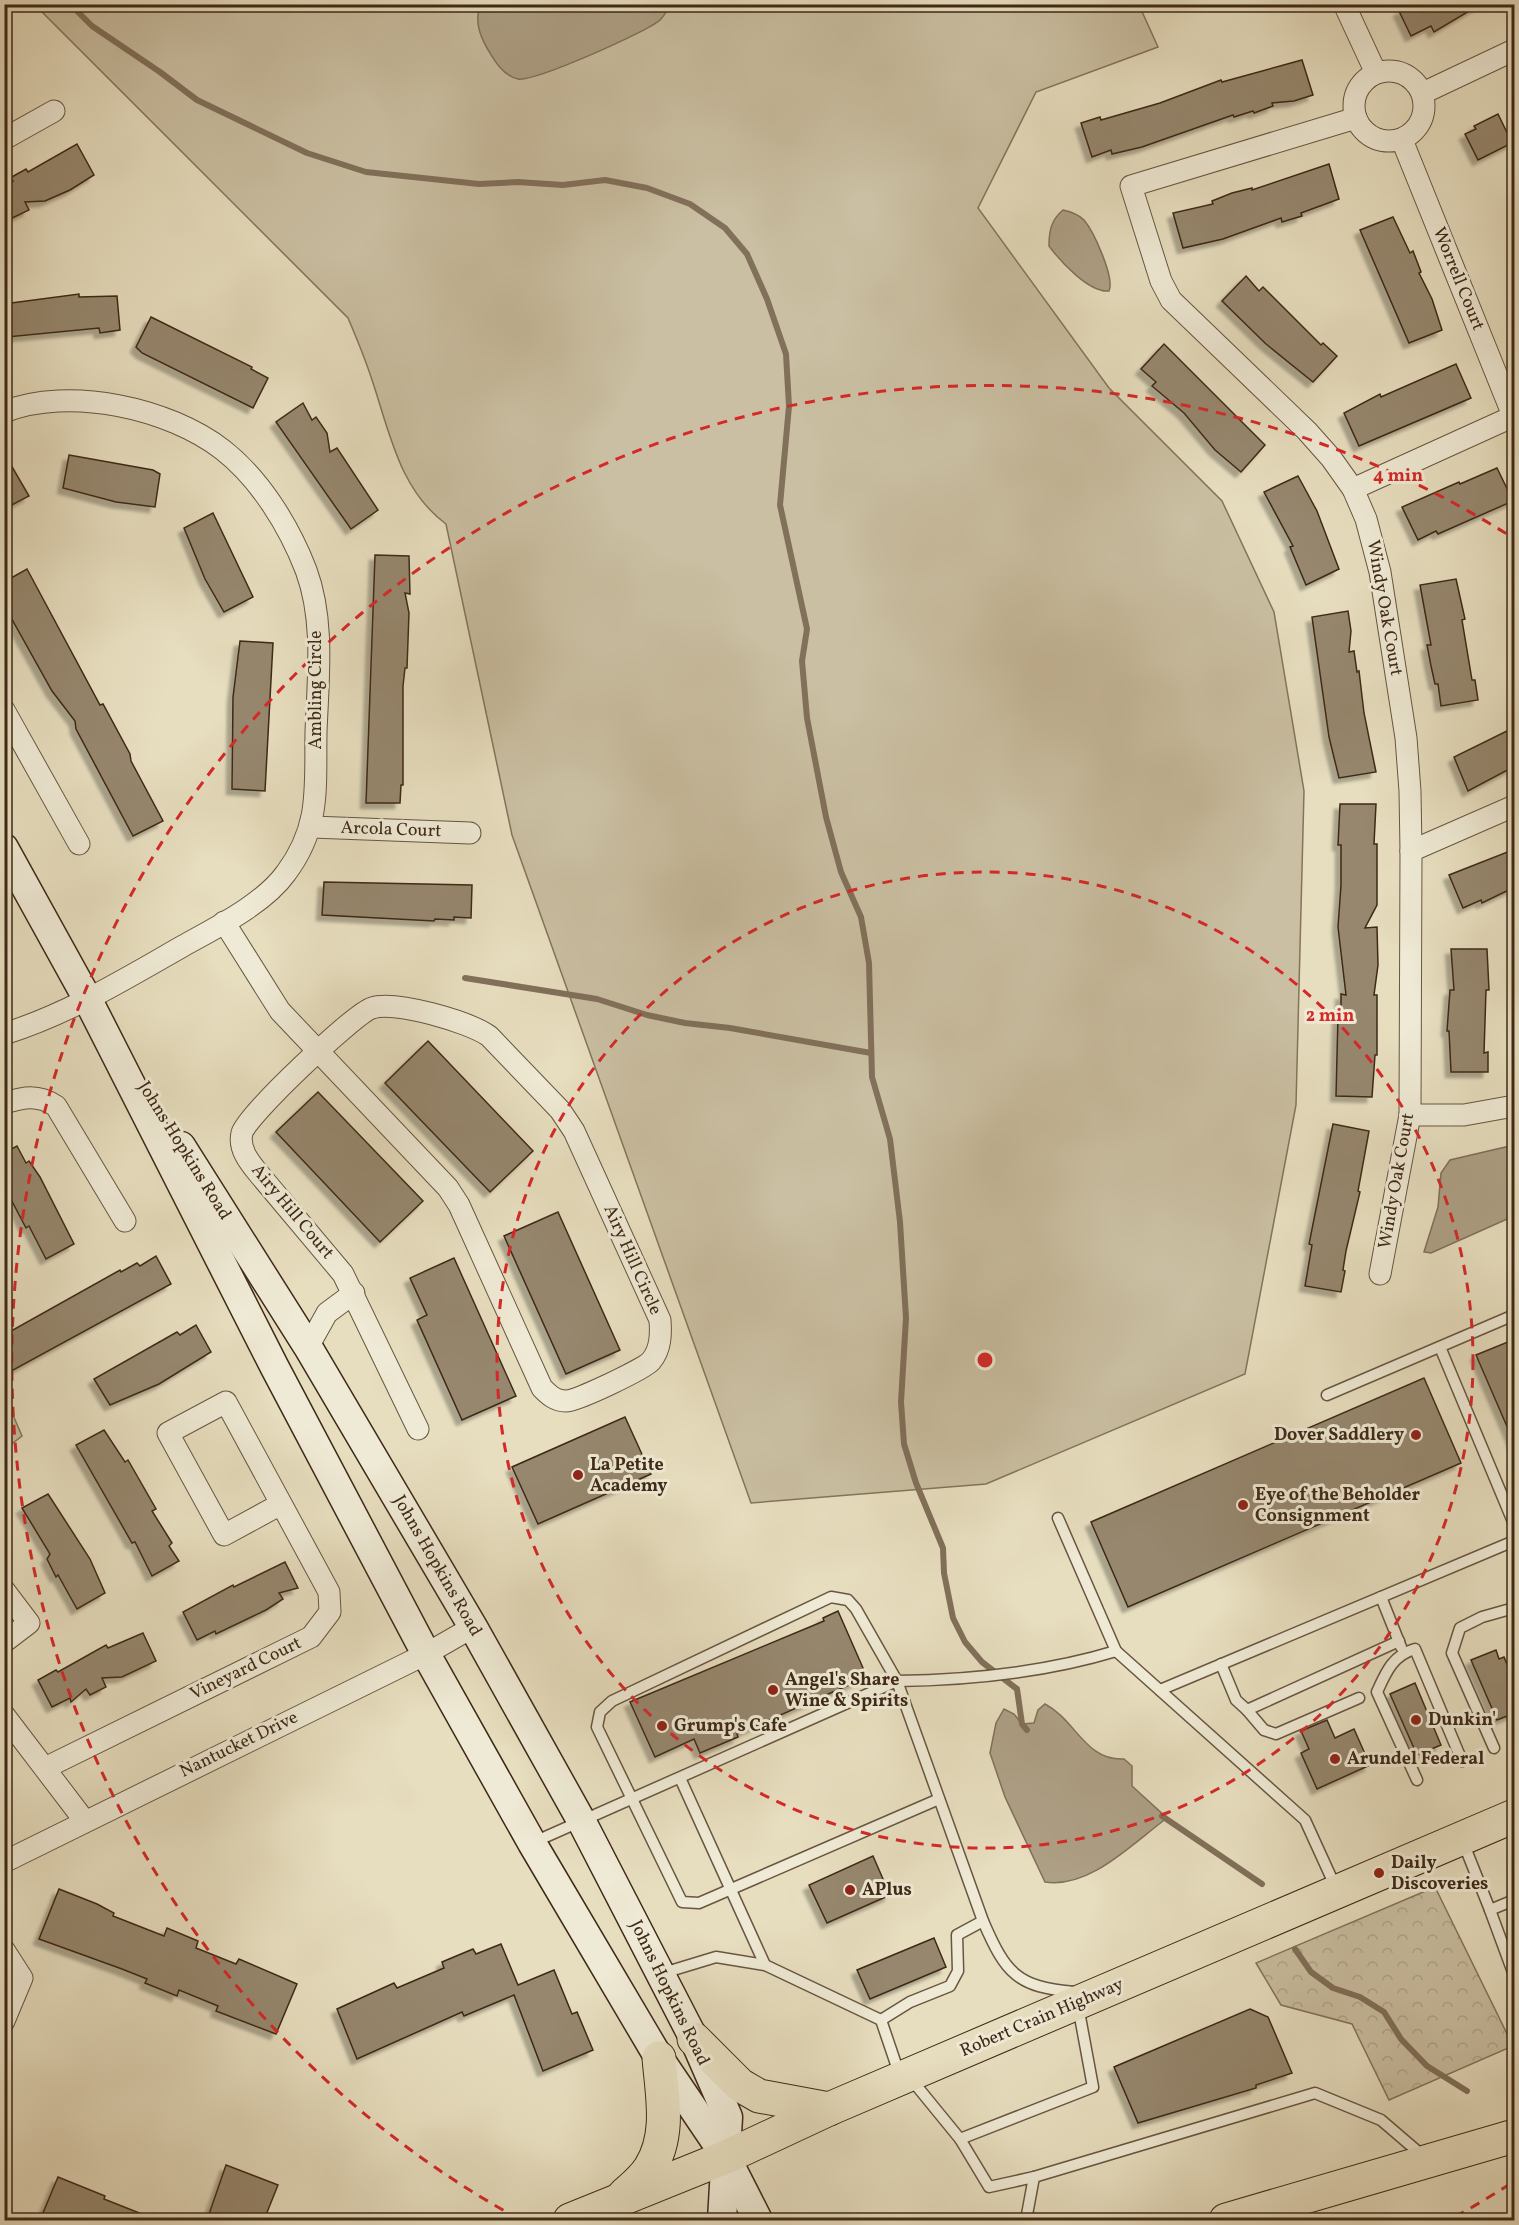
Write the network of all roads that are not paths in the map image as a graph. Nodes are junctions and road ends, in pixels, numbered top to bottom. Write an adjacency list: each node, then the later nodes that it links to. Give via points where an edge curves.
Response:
1 (1344, 4): 3 (street)
2 (1515, 50): 4 (street)
3 (1376, 73): 4 (street, via 1402,73 1415,81); 6 (street, via 1357,92)
4 (1422, 93): 8 (street, via 1423,119)
5 (54, 111): 7 (street)
6 (1356, 118): 8 (street, via 1374,138 1386,142); 11 (street, Windy Oak Court, via 1131,186 1170,300 1307,431)
7 (4, 139)
8 (1402, 140): 10 (street, Worrell Court)
9 (6, 408): 14 (street, Ambling Circle, via 77,401 119,404 156,416 223,449 272,503 306,572 317,627)
10 (1514, 417): 11 (street)
11 (1353, 489): 18 (street, Windy Oak Court, via 1366,519 1382,584 1406,738)
12 (4, 710): 16 (street)
13 (1515, 806): 18 (street)
14 (312, 827): 15 (street, Arcola Court); 19 (street, Ambling Circle, via 285,875)
15 (470, 833)
16 (80, 844)
17 (4, 848): 20 (street, Johns Hopkins Road)
18 (1411, 851): 25 (street, Windy Oak Court)
19 (224, 922): 20 (street, Ambling Circle); 22 (street, Airy Hill Circle, via 265,991)
20 (88, 1000): 21 (street, Ambling Circle); 30 (street, Johns Hopkins Road); 46 (street, Johns Hopkins Road)
21 (4, 1034)
22 (320, 1051): 22 (street, Airy Hill Circle, via 448,1188 542,1388 550,1396 569,1401 651,1361 662,1336 660,1320 574,1131 560,1110 489,1036 462,1022 390,1006 372,1007); 28 (street, Airy Hill Court, via 255,1113 242,1133 242,1144 259,1174 329,1256)
23 (4, 1102): 26 (street, via 26,1096 56,1106)
24 (1515, 1106): 25 (street, via 1464,1115)
25 (1410, 1115): 27 (street, Windy Oak Court)
26 (125, 1221)
27 (1380, 1275)
28 (354, 1293): 30 (street, via 327,1313); 33 (street, Airy Hill Court)
29 (1515, 1315): 31 (lane)
30 (308, 1347): 41 (street, Johns Hopkins Road)
31 (1440, 1347): 32 (lane); 36 (lane)
32 (1327, 1395)
33 (418, 1429)
34 (281, 1504): 34 (street, Vineyard Court, via 226,1402 168,1433 224,1535); 55 (street, Vineyard Court, via 329,1592 330,1612 321,1626 311,1636)
35 (1058, 1518): 44 (lane)
36 (1515, 1524)
37 (1515, 1541): 39 (lane)
38 (4, 1590): 43 (street, via 29,1623)
39 (1381, 1597): 42 (lane); 47 (lane)
40 (1515, 1608): 53 (lane, via 1460,1628 1452,1653)
41 (473, 1627): 46 (street, Nantucket Drive); 62 (street, Johns Hopkins Road)
42 (1399, 1641): 45 (lane); 51 (lane)
43 (4, 1642)
44 (1116, 1651): 48 (lane, via 1080,1662); 49 (lane)
45 (1403, 1653): 54 (lane, via 1415,1649); 57 (lane, via 1388,1667 1377,1692)
46 (426, 1654): 61 (street, Nantucket Drive); 64 (street, Johns Hopkins Road)
47 (1221, 1664): 49 (lane); 51 (lane, via 1236,1700)
48 (897, 1682): 56 (lane); 58 (lane, via 856,1609 848,1600 831,1597 612,1701 600,1712 597,1727); 59 (lane)
49 (1160, 1690): 67 (lane, via 1305,1820)
50 (1359, 1698): 51 (lane, via 1276,1734 1264,1730)
51 (1247, 1710)
52 (4, 1715): 55 (street)
53 (1494, 1748)
54 (1462, 1761)
55 (45, 1768): 61 (street)
56 (681, 1778): 58 (lane); 66 (lane)
57 (1416, 1780)
58 (633, 1799): 62 (lane); 66 (lane, via 682,1902 699,1903)
59 (939, 1799): 66 (lane); 70 (lane)
60 (1515, 1816): 63 (highway, Robert Crain Highway)
61 (84, 1820): 65 (street, Nantucket Drive)
62 (582, 1822): 64 (lane); 73 (street, Johns Hopkins Road)
63 (1461, 1838): 67 (highway, Robert Crain Highway); 69 (lane)
64 (532, 1843): 79 (street, Johns Hopkins Road)
65 (4, 1862)
66 (730, 1888): 72 (lane)
67 (1337, 1891): 75 (highway, Robert Crain Highway)
68 (1515, 1900): 69 (lane)
69 (1490, 1910): 74 (lane)
70 (983, 1922): 75 (lane, via 999,1959 1018,1977 1045,1990); 76 (lane, via 957,1935 958,1971 950,1986 910,2001)
71 (4, 1950): 77 (street, via 22,1978)
72 (765, 1965): 73 (lane, via 716,1957); 76 (lane)
73 (660, 1974): 78 (street, Johns Hopkins Road)
74 (1515, 1975)
75 (1087, 1998): 80 (highway, Robert Crain Highway); 83 (lane, via 1093,2087)
76 (881, 2020): 80 (lane)
77 (4, 2021)
78 (694, 2039): 81 (highway, via 740,2085 759,2096); 84 (street, Johns Hopkins Road, via 728,2117)
79 (659, 2058): 84 (street, Johns Hopkins Road); 87 (highway, via 664,2125 660,2148 650,2170)
80 (904, 2077): 81 (highway, Robert Crain Highway); 83 (lane)
81 (829, 2109): 84 (highway, Robert Crain Highway)
82 (1515, 2136): 85 (highway)
83 (960, 2139): 86 (lane, via 989,2187)
84 (726, 2157): 87 (highway, Robert Crain Highway); 91 (street, Johns Hopkins Road); 92 (street, Johns Hopkins Road)
85 (1428, 2161): 86 (lane, via 1381,2120 1315,2093); 88 (highway)
86 (1034, 2177): 93 (lane)
87 (620, 2199): 89 (highway, Robert Crain Highway); 90 (highway)
88 (1290, 2202): 94 (highway); 95 (street)
89 (570, 2220)
90 (589, 2220)
91 (722, 2220)
92 (758, 2220)
93 (1026, 2220)
94 (1226, 2220)
95 (1244, 2220)

